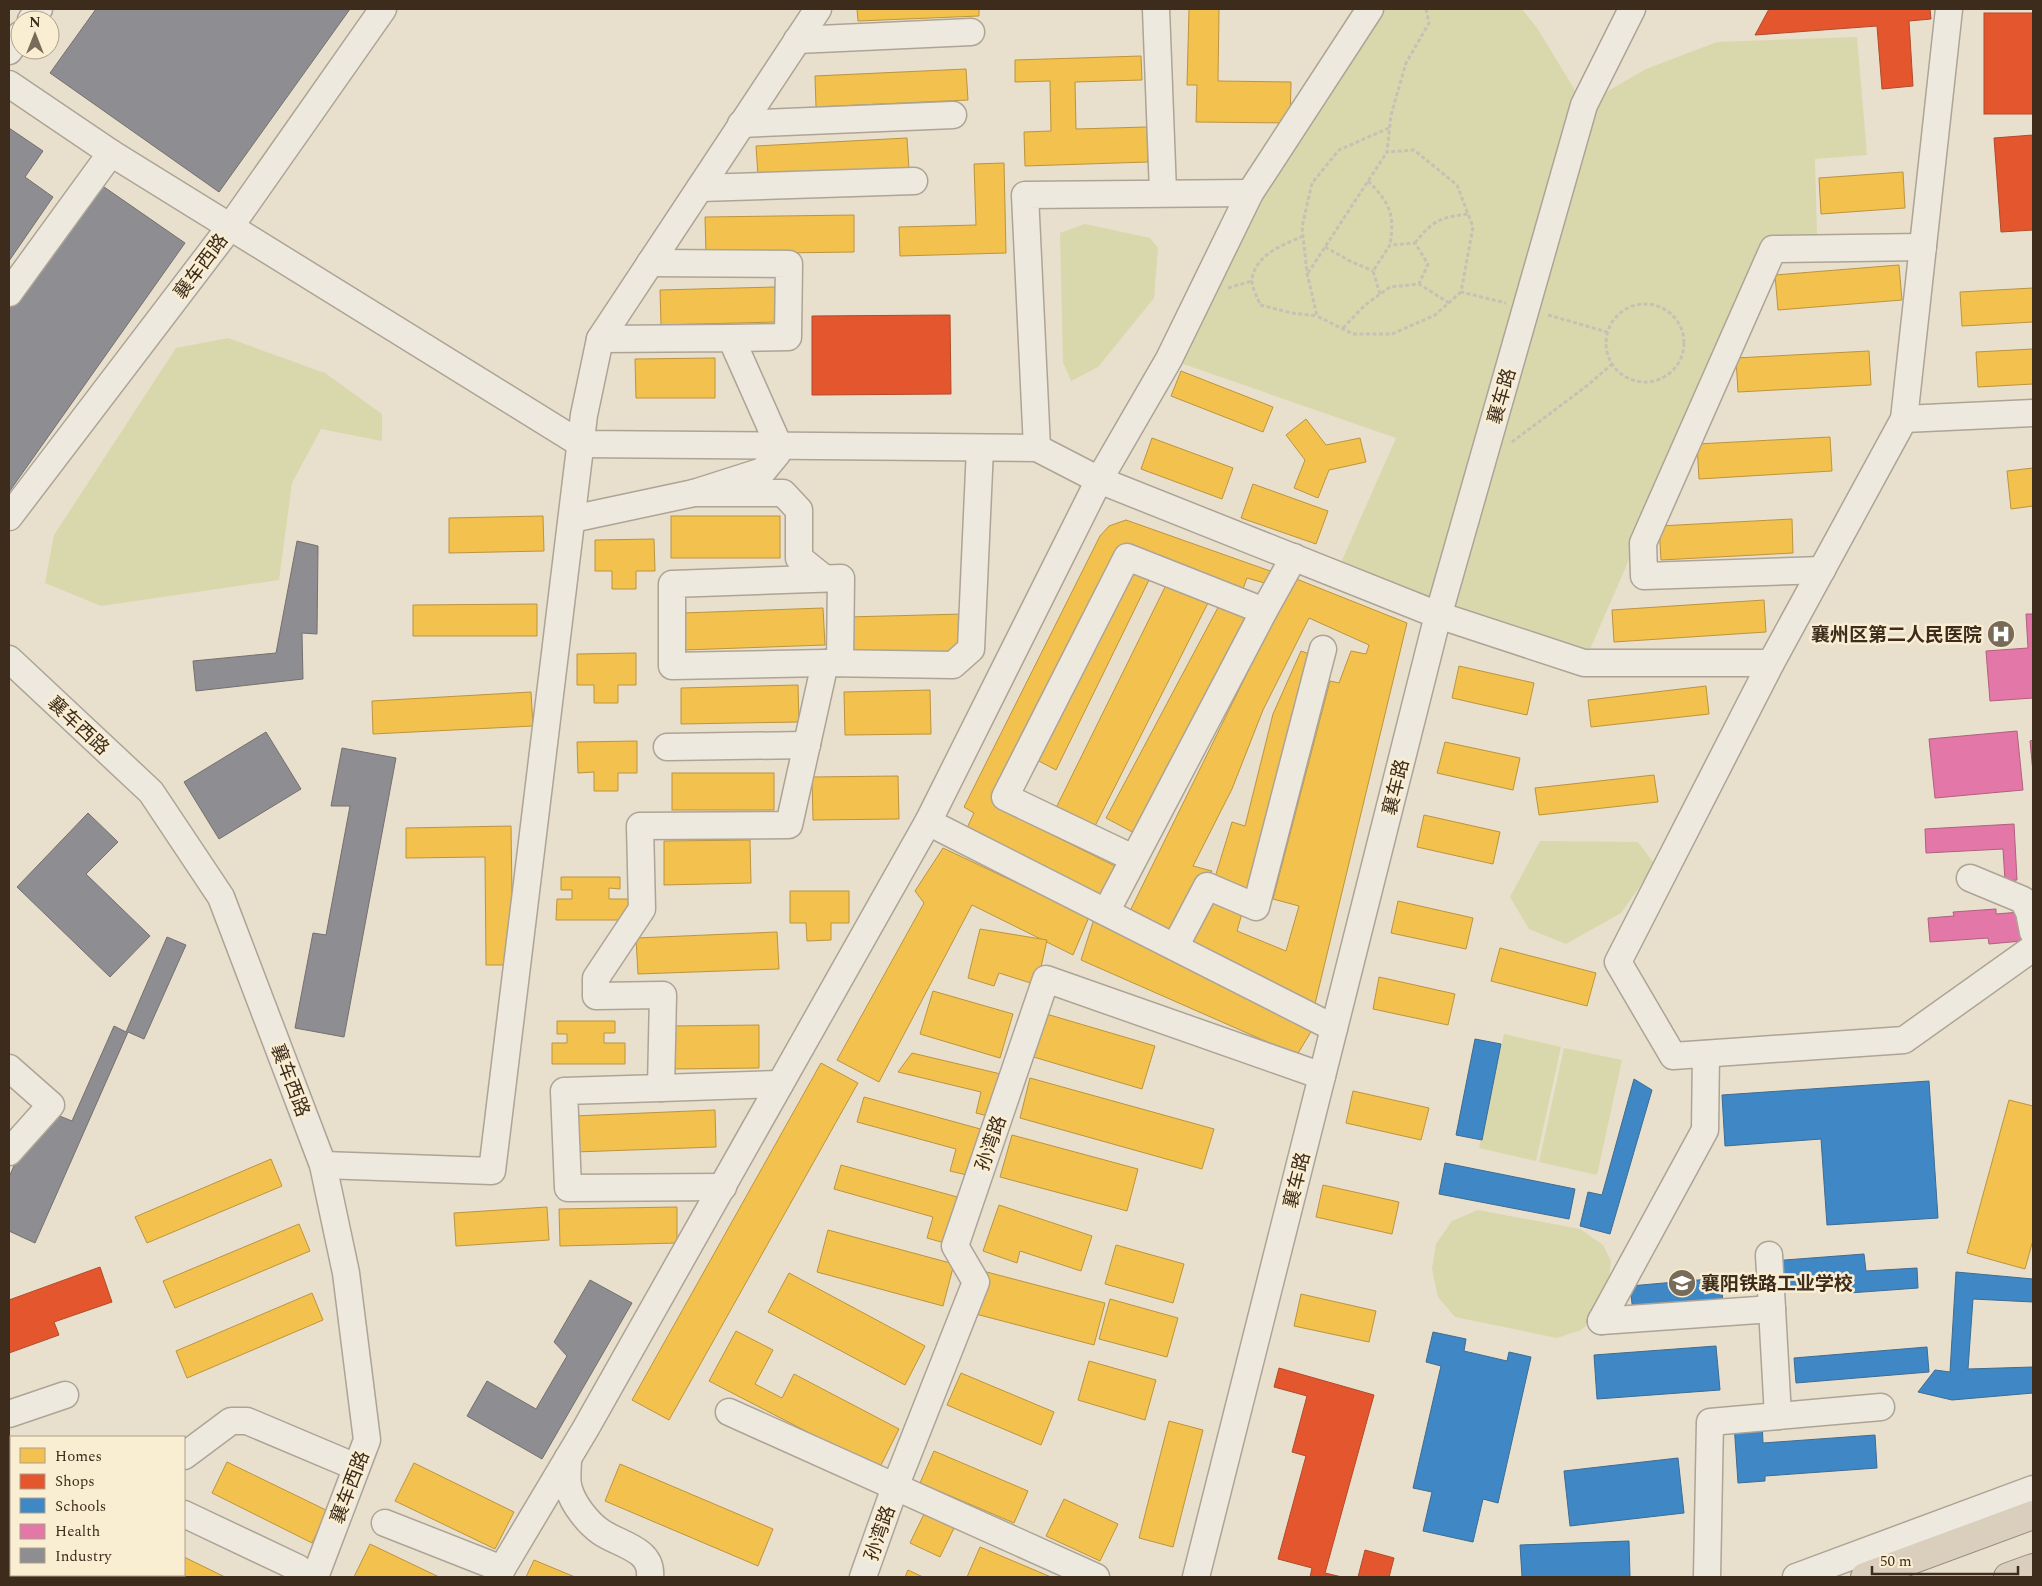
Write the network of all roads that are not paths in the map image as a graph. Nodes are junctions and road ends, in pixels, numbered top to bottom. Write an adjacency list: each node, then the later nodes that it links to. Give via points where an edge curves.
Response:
1 (383, 9): 17 (street, 襄车西路)
2 (818, 9): 8 (street)
3 (1156, 9): 15 (street)
4 (1370, 9): 16 (street)
5 (1632, 9): 37 (street, 襄车路, via 1584,105)
6 (1949, 9): 18 (street)
7 (971, 32): 8 (street)
8 (797, 40): 11 (street)
9 (9, 84): 12 (street)
10 (953, 115): 11 (street)
11 (742, 124): 14 (street)
12 (111, 153): 17 (street); 20 (street)
13 (914, 181): 14 (street)
14 (700, 188): 19 (street)
15 (1163, 192): 16 (street); 28 (street, via 1025,195)
16 (1250, 193): 29 (street, via 1170,359)
17 (230, 227): 25 (street); 31 (street, 襄车西路)
18 (1923, 247): 24 (street); 34 (street, via 1773,249 1643,543 1644,576)
19 (650, 263): 21 (street, via 789,264 788,337); 22 (street)
20 (9, 294)
21 (731, 338): 22 (street); 26 (street)
22 (600, 339): 25 (street)
23 (2033, 413): 24 (street)
24 (1904, 419): 34 (street)
25 (581, 444): 26 (street); 32 (street)
26 (779, 446): 27 (street); 30 (street, via 777,454 762,471)
27 (980, 448): 28 (street); 40 (street, via 971,649 953,665)
28 (1037, 448): 29 (street)
29 (1099, 480): 33 (street); 44 (street)
30 (694, 493): 32 (street); 35 (street, via 783,493 798,510 799,558)
31 (9, 517)
32 (572, 519): 58 (street, via 492,1171)
33 (1294, 557): 36 (street); 37 (street)
34 (1822, 570): 41 (street)
35 (824, 578): 40 (street, via 841,578); 40 (street, via 672,584 672,666)
36 (1264, 611): 45 (street); 45 (street, via 1127,557 1006,797)
37 (1438, 615): 41 (street, via 1584,663); 51 (street, 襄车路)
38 (1323, 649): 49 (street, via 1256,907 1207,886)
39 (9, 659): 58 (street, 襄车西路, via 151,792 222,897)
40 (832, 663): 42 (street)
41 (1771, 663): 52 (street, via 1618,962 1673,1056)
42 (807, 744): 43 (street); 56 (street, via 789,825 640,826 642,908 596,978 596,996 662,996)
43 (668, 747)
44 (928, 822): 47 (street); 55 (street)
45 (1133, 858): 47 (street)
46 (1970, 878): 48 (street, via 2023,900)
47 (1106, 912): 49 (street)
48 (2033, 932)
49 (1175, 947): 51 (street)
50 (2033, 948): 52 (street, via 1904,1040)
51 (1334, 1028): 54 (street, 襄车路)
52 (1706, 1054): 61 (street, via 1705,1130 1601,1321)
53 (9, 1068): 57 (street, via 51,1105)
54 (1322, 1076): 70 (street, 孙湾路, via 1046,978 954,1246 976,1282); 81 (street, 襄车路)
55 (780, 1084): 56 (street); 59 (street)
56 (661, 1088): 59 (street, via 564,1090 568,1188)
57 (9, 1152)
58 (323, 1165): 69 (street, 襄车西路, via 346,1273 367,1440)
59 (723, 1186): 68 (street)
60 (1769, 1254): 61 (street)
61 (1772, 1309): 66 (street)
62 (65, 1396): 65 (street)
63 (1881, 1406): 66 (street)
64 (729, 1412): 70 (street)
65 (9, 1414)
66 (1778, 1416): 82 (street, via 1710,1422)
67 (185, 1455): 69 (street, via 231,1421 247,1421)
68 (568, 1458): 77 (street); 78 (street, via 568,1488 582,1513 599,1531 644,1555 651,1567)
69 (356, 1467): 76 (street, 襄车西路)
70 (895, 1487): 79 (street, 孙湾路); 80 (street)
71 (2033, 1489): 83 (street)
72 (185, 1514): 76 (street)
73 (2033, 1515): 84 (highway)
74 (386, 1523): 77 (street)
75 (2033, 1568): 85 (highway)
76 (307, 1573)
77 (500, 1573)
78 (650, 1577)
79 (863, 1577)
80 (1096, 1577)
81 (1196, 1577)
82 (1706, 1577)
83 (1796, 1577)
84 (1865, 1577)
85 (2008, 1577)

